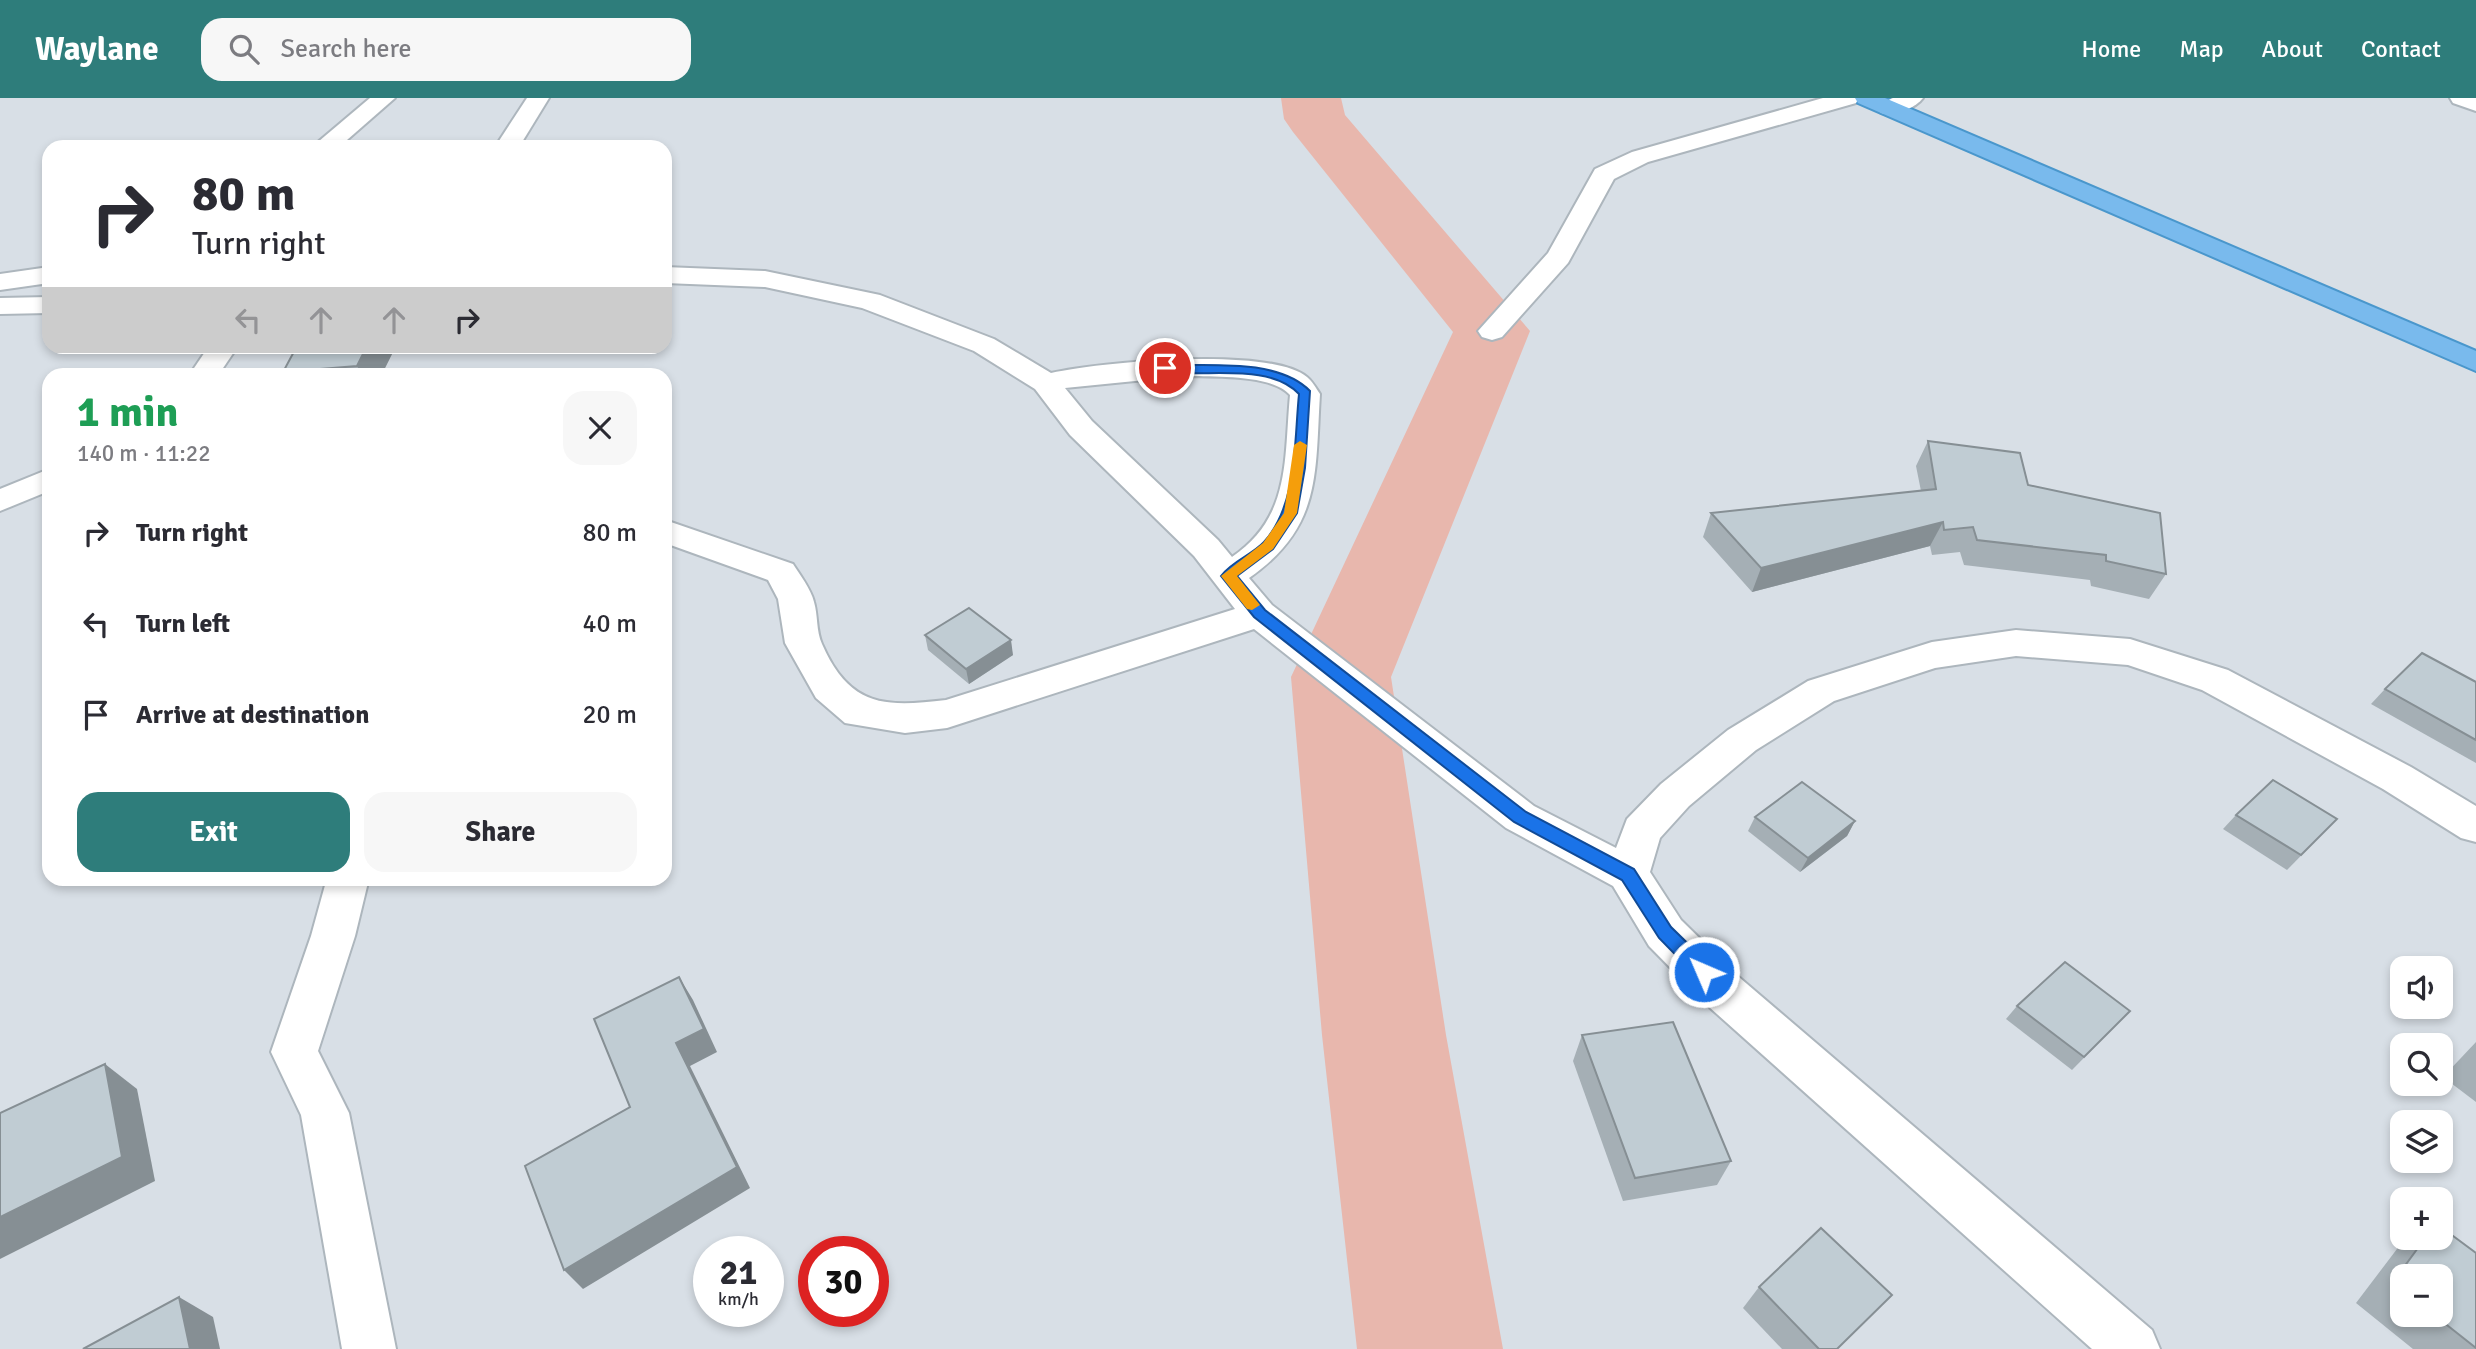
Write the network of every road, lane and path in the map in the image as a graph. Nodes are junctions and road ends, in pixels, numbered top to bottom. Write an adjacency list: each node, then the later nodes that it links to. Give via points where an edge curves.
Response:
1 (384, 98): 7 (street)
2 (538, 98): 8 (street)
3 (1848, 98): 14 (street, via 1640,157 1604,174 1559,257)
4 (2461, 98): 6 (street)
5 (1889, 101): 15 (highway)
6 (2476, 104)
7 (333, 140)
8 (511, 140)
9 (672, 275): 16 (street, via 765,279 870,301 984,345)
10 (42, 276): 11 (street)
11 (0, 282)
12 (42, 305): 13 (street)
13 (0, 306)
14 (1492, 331)
15 (2476, 362)
16 (1046, 383): 20 (street, via 1081,428 1206,548); 20 (street, via 1082,375 1185,367 1266,372 1295,382 1305,394 1290,513 1268,546)
17 (42, 483): 18 (street)
18 (0, 501)
19 (672, 533): 21 (street, via 780,572 796,600 803,643 829,688 859,713 905,719 947,714)
20 (1228, 576): 21 (street)
21 (1259, 614): 23 (street, via 1520,817)
22 (2476, 826): 23 (street, via 2215,680 2130,652 2016,642 1932,655 1821,691 1742,740 1675,795 1642,831)
23 (1628, 874): 26 (street, via 1665,933 1724,992)
24 (346, 886): 25 (street, via 294,1052 325,1113)
25 (369, 1349)
26 (2133, 1349)

